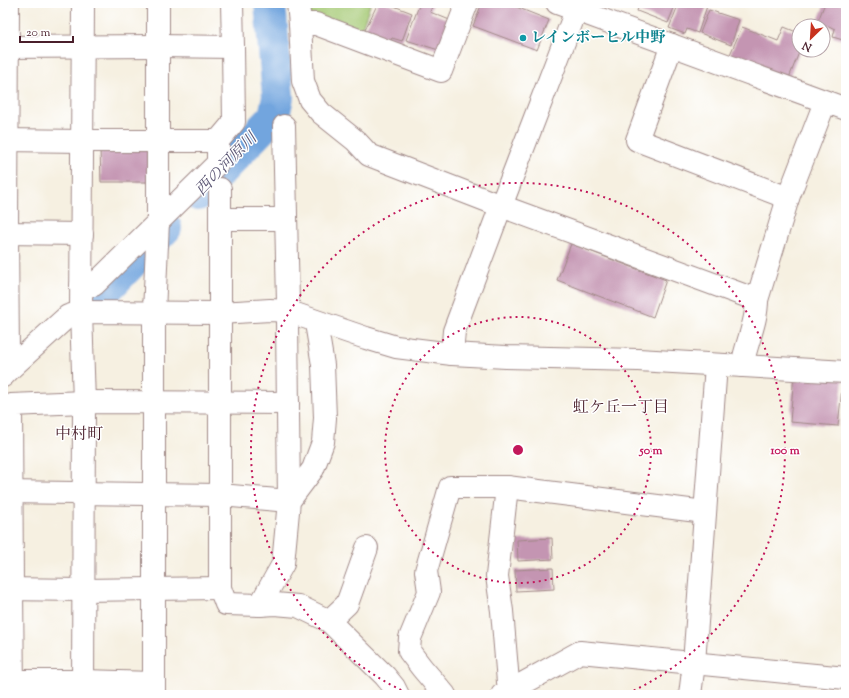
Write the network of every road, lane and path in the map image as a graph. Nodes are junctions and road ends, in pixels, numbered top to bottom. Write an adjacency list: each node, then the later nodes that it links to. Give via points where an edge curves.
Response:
1 (8, 3): 11 (street)
2 (83, 3): 12 (street)
3 (158, 3): 9 (street)
4 (232, 3): 10 (street)
5 (467, 3): 7 (street, via 441,71 316,24)
6 (571, 5): 8 (street); 22 (street)
7 (299, 14): 22 (street, via 303,81 310,100 322,113 368,155)
8 (672, 45): 13 (street); 21 (street, via 637,140)
9 (158, 46): 10 (street); 12 (street); 18 (street)
10 (233, 46): 19 (street, via 234,122)
11 (5, 47): 12 (street); 16 (street)
12 (82, 47): 17 (street)
13 (825, 102): 14 (street); 21 (street)
14 (846, 109)
15 (284, 126): 24 (street)
16 (5, 140): 17 (street); 26 (street)
17 (82, 141): 18 (street); 27 (street)
18 (159, 141): 19 (street); 25 (street)
19 (218, 141): 25 (street, via 218,163)
20 (220, 189): 23 (street)
21 (788, 198): 29 (street)
22 (501, 206): 29 (street); 35 (street, via 454,331)
23 (220, 219): 24 (street); 33 (street)
24 (286, 219): 30 (street)
25 (158, 221): 28 (street, via 94,284); 32 (street)
26 (5, 233): 27 (street); 38 (street)
27 (82, 234): 28 (street)
28 (82, 286): 31 (street)
29 (757, 300): 37 (street, via 757,310)
30 (287, 311): 33 (street); 34 (street); 43 (street)
31 (81, 312): 32 (street); 38 (street, via 68,316); 40 (street)
32 (154, 312): 33 (street); 41 (street)
33 (220, 313): 42 (street)
34 (314, 321): 35 (street, via 396,347); 49 (street, via 318,329 324,365 323,442 313,469)
35 (452, 354): 36 (street)
36 (716, 365): 37 (street); 50 (street)
37 (742, 366): 39 (street)
38 (8, 370)
39 (846, 372)
40 (84, 402): 41 (street); 45 (street, via 12,404); 46 (street)
41 (154, 402): 42 (street); 47 (street)
42 (220, 403): 43 (street); 48 (street)
43 (288, 403): 49 (street)
44 (507, 487): 50 (street); 59 (street, via 450,487 426,571 429,592 410,638 409,651); 65 (street, via 497,576)
45 (8, 492): 46 (street); 53 (street)
46 (83, 493): 47 (street); 55 (street)
47 (154, 494): 48 (street); 54 (street)
48 (220, 495): 49 (street); 52 (street)
49 (289, 501): 56 (street, via 283,564)
50 (705, 512): 58 (street)
51 (367, 548): 57 (street, via 347,604)
52 (220, 588): 54 (street); 56 (street, via 226,604)
53 (7, 589): 55 (street); 61 (street)
54 (154, 589): 55 (street); 63 (street)
55 (83, 590): 62 (street)
56 (260, 605): 57 (street, via 298,606)
57 (329, 621): 64 (street, via 385,676)
58 (694, 663): 60 (street); 65 (street, via 580,652); 67 (street)
59 (422, 668): 64 (street); 66 (street)
60 (846, 678)
61 (10, 686): 62 (street)
62 (83, 688): 63 (street)
63 (154, 689)
64 (396, 691)
65 (507, 692)
66 (445, 695)
67 (690, 695)

